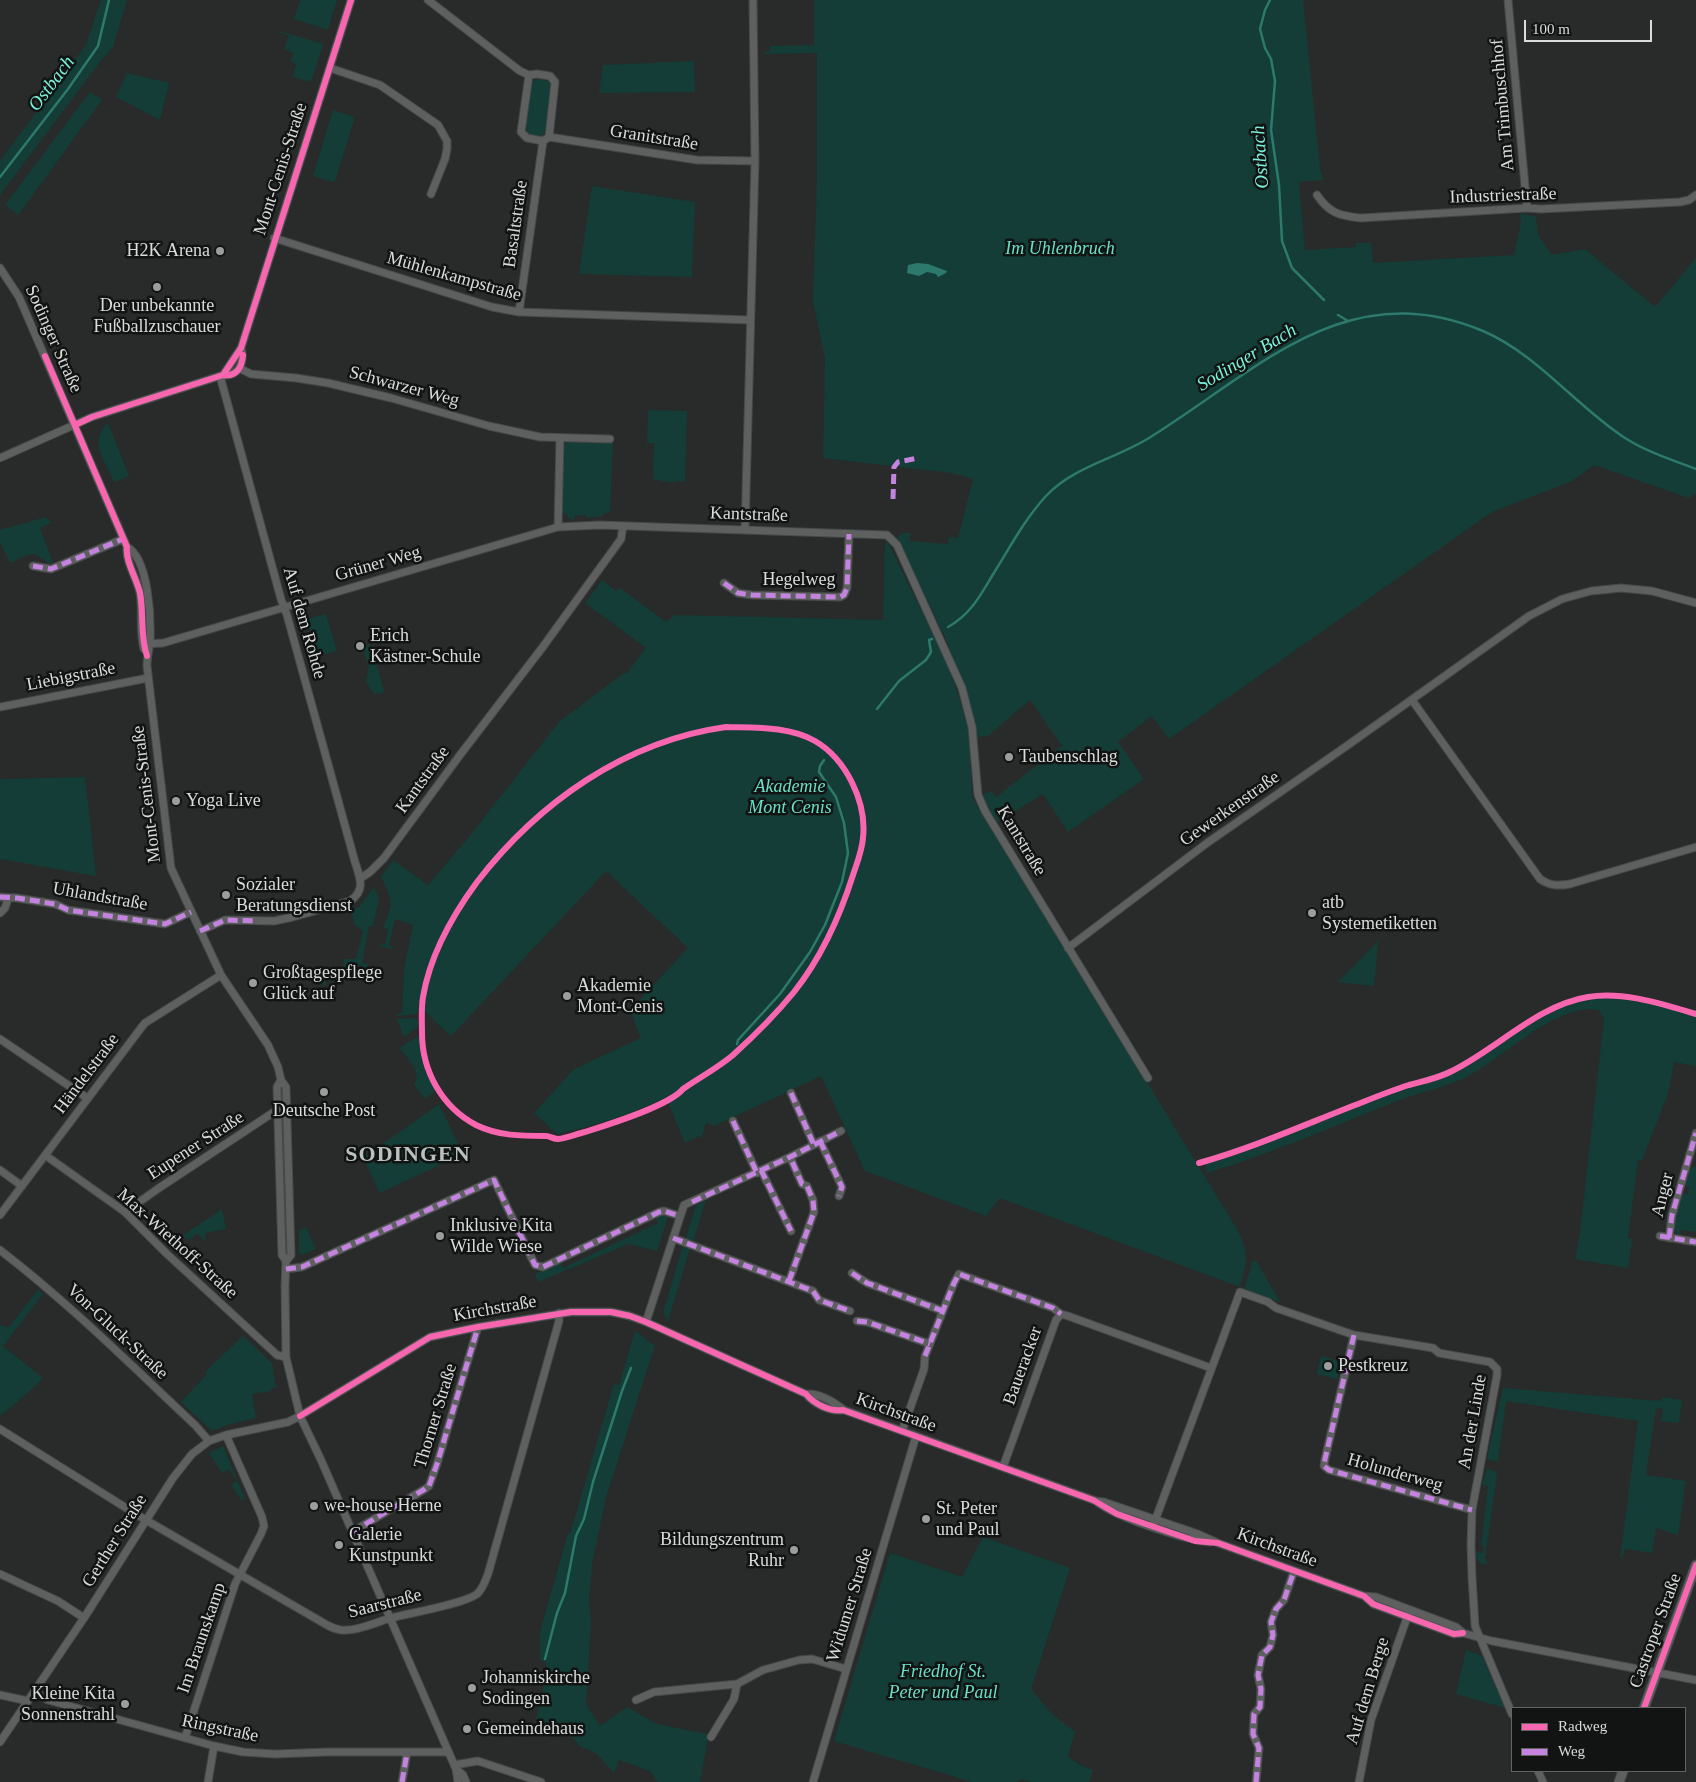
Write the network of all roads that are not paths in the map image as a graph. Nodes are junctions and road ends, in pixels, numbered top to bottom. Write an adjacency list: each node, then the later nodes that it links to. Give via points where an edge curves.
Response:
1 (352, 0): 5 (street, Mont-Cenis-Straße)
2 (428, 0): 6 (street)
3 (753, 0): 8 (street)
4 (1508, 0): 12 (street, Am Trimbuschhof)
5 (330, 68): 9 (street, via 380,85 438,125 447,141 447,149); 13 (street, Mont-Cenis-Straße)
6 (529, 75): 7 (street, Granitstraße, via 521,132 526,138); 7 (street, via 550,76 556,82)
7 (546, 139): 8 (street, Granitstraße, via 697,160); 15 (street, Basaltstraße)
8 (755, 161): 16 (street)
9 (431, 194)
10 (1318, 195): 12 (street, Industriestraße, via 1333,211 1361,218)
11 (1696, 195): 12 (street, Industriestraße, via 1680,202)
12 (1527, 208)
13 (274, 238): 15 (street, Mühlenkampstraße, via 492,307); 17 (street, Mont-Cenis-Straße)
14 (0, 268): 20 (street, Sodinger Straße, via 19,297)
15 (519, 312): 16 (street, Mühlenkampstraße)
16 (750, 320): 26 (street)
17 (241, 348): 18 (street, Mont-Cenis-Straße, via 243,355); 19 (street, Mont-Cenis-Straße)
18 (239, 368): 19 (street, via 230,376); 21 (street, Schwarzer Weg, via 251,374 328,383 489,426)
19 (222, 376): 20 (street); 32 (street, Auf dem Rohde)
20 (75, 425): 23 (street); 28 (street, Mont-Cenis-Straße)
21 (560, 438): 22 (street, Schwarzer Weg); 25 (street)
22 (610, 439)
23 (0, 458)
24 (623, 526): 25 (street, Grüner Weg); 26 (street, Kantstraße); 38 (street, Kantstraße, via 621,540 542,648 384,858)
25 (558, 527): 32 (street, Grüner Weg)
26 (745, 530): 27 (street, Kantstraße)
27 (849, 534): 30 (street, Hegelweg, via 847,588 840,597 752,595 738,593); 43 (street, Kantstraße, via 887,536 897,545 962,688 972,727 978,795)
28 (123, 539): 29 (street, via 51,570); 33 (street, Mont-Cenis-Straße, via 133,551 146,586 149,606)
29 (33, 566)
30 (724, 584)
31 (1696, 603): 35 (street, Gewerkenstraße, via 1652,591 1622,588 1591,591 1562,599 1529,616)
32 (285, 608): 33 (street, Grüner Weg, via 163,643); 38 (street, Auf dem Rohde)
33 (146, 644): 34 (street, Mont-Cenis-Straße)
34 (148, 678): 36 (street, Liebigstraße); 40 (street, Mont-Cenis-Straße, via 169,858)
35 (1412, 700): 37 (street, via 1546,883 1553,886 1570,884); 43 (street, Gewerkenstraße, via 1212,839)
36 (0, 707)
37 (1696, 847)
38 (361, 878): 42 (street, Kantstraße, via 357,893 350,901 274,921 225,920)
39 (4, 898): 40 (street, Uhlandstraße, via 165,924); 41 (street, via 5,908)
40 (192, 912): 42 (street, Mont-Cenis-Straße)
41 (0, 913)
42 (200, 931): 44 (street, Mont-Cenis-Straße)
43 (1068, 948): 46 (street, Kantstraße)
44 (221, 975): 47 (street, Mont-Cenis-Straße, via 268,1046); 49 (street, Händelstraße, via 145,1023)
45 (0, 1039): 49 (street)
46 (1148, 1078)
47 (281, 1080): 50 (street, Mont-Cenis-Straße, via 277,1087); 51 (street, Mont-Cenis-Straße, via 286,1087)
48 (791, 1093): 55 (street)
49 (87, 1098): 56 (street, Händelstraße)
50 (278, 1110): 51 (street); 63 (street, Eupener Straße); 72 (street, Mont-Cenis-Straße, via 282,1256)
51 (286, 1110): 72 (street, Mont-Cenis-Straße, via 291,1255)
52 (733, 1121): 60 (street)
53 (842, 1131): 55 (street)
54 (1696, 1133): 58 (street, Anger)
55 (817, 1143): 57 (street); 62 (street, via 842,1187)
56 (45, 1155): 61 (street, Händelstraße); 63 (street, Max-Wiethoff-Straße)
57 (790, 1157): 60 (street); 75 (street, via 802,1184 807,1186 814,1212)
58 (1692, 1159): 69 (street, Anger, via 1672,1215)
59 (0, 1170): 61 (street)
60 (759, 1171): 65 (street, via 684,1205); 66 (street)
61 (22, 1186): 64 (street, Händelstraße)
62 (838, 1196)
63 (125, 1212): 85 (street, Max-Wiethoff-Straße, via 277,1355)
64 (0, 1215)
65 (680, 1216): 68 (street); 73 (street, via 659,1212 537,1267 494,1180 302,1268)
66 (791, 1231)
67 (1660, 1236): 69 (street, Anger)
68 (673, 1238): 75 (street); 81 (street)
69 (1669, 1238): 70 (street, Anger)
70 (1696, 1242)
71 (0, 1250): 92 (street, Von-Gluck-Straße, via 78,1315)
72 (286, 1261): 73 (street, Mont-Cenis-Straße)
73 (286, 1270): 85 (street, Mont-Cenis-Straße)
74 (852, 1273): 77 (street, via 867,1283)
75 (789, 1281): 76 (street, via 813,1291 819,1300)
76 (850, 1311)
77 (943, 1311): 79 (street, via 959,1274 1053,1308); 84 (street)
78 (559, 1313): 81 (street, Kirchstraße, via 611,1312); 82 (street, Kirchstraße); 104 (street, Saarstraße, via 482,1589 463,1600)
79 (1060, 1314): 86 (street, Baueracker); 93 (street, Baueracker)
80 (856, 1321): 84 (street)
81 (646, 1322): 89 (street, Kirchstraße, via 806,1394 818,1395 838,1404 843,1410)
82 (478, 1327): 87 (street, Kirchstraße, via 430,1337); 97 (street, Thorner Straße, via 429,1486)
83 (1354, 1336): 86 (street, An der Linde, via 1240,1292); 94 (street, Holunderweg, via 1324,1466); 94 (street, An der Linde, via 1433,1348 1494,1364 1497,1376)
84 (930, 1344): 89 (street)
85 (286, 1357): 87 (street, Mont-Cenis-Straße)
86 (1212, 1368): 96 (street)
87 (300, 1416): 90 (street, Gerther Straße, via 288,1422); 97 (street, Mont-Cenis-Straße)
88 (0, 1429): 95 (street, Saarstraße)
89 (902, 1431): 91 (street, Kirchstraße)
90 (226, 1435): 92 (street, Gerther Straße); 101 (street, Im Braunskamp, via 264,1522)
91 (916, 1436): 93 (street, Kirchstraße); 106 (street, Widumer Straße)
92 (209, 1441): 95 (street, Gerther Straße, via 192,1454)
93 (1003, 1467): 96 (street, Kirchstraße)
94 (1472, 1510): 105 (street, An der Linde, via 1471,1569)
95 (146, 1520): 101 (street, Saarstraße); 103 (street, Gerther Straße)
96 (1155, 1523): 99 (street, Kirchstraße)
97 (352, 1532): 104 (street, Mont-Cenis-Straße)
98 (1696, 1565): 107 (main road, Castroper Straße)
99 (1294, 1571): 102 (street, Kirchstraße, via 1364,1596 1372,1604); 129 (street, via 1284,1600 1276,1609 1270,1647 1262,1655 1258,1675 1260,1707 1254,1714 1253,1734 1259,1748)
100 (0, 1574): 103 (street, via 58,1601)
101 (240, 1576): 104 (street, Saarstraße, via 335,1629 356,1629); 117 (street, Im Braunskamp)
102 (1408, 1613): 105 (street, Kirchstraße, via 1454,1634); 130 (street, Auf dem Berge, via 1372,1720)
103 (84, 1618): 110 (street, Gerther Straße)
104 (390, 1618): 120 (street, Mont-Cenis-Straße)
105 (1478, 1637): 107 (street, Kirchstraße); 115 (street, An der Linde)
106 (846, 1669): 109 (street, via 812,1659 799,1660 763,1670); 128 (street, Widumer Straße)
107 (1656, 1674): 108 (street, Kirchstraße); 114 (main road, Castroper Straße)
108 (1696, 1680)
109 (737, 1684): 112 (street, via 654,1692); 116 (street, via 734,1699)
110 (34, 1692): 113 (street, Gerther Straße); 117 (street, Ringstraße, via 48,1700)
111 (0, 1695): 113 (street)
112 (636, 1700)
113 (28, 1701): 118 (street, Gerther Straße)
114 (1644, 1707)
115 (1511, 1712)
116 (711, 1737)
117 (185, 1738): 119 (street, Ringstraße)
118 (0, 1742)
119 (214, 1746): 121 (street, Ringstraße, via 275,1754); 123 (street)
120 (448, 1752): 121 (street, Ringstraße); 122 (street, Mont-Cenis-Straße)
121 (407, 1753): 124 (street)
122 (455, 1767): 125 (street, Mont-Cenis-Straße); 126 (street, Mont-Cenis-Straße); 127 (street, via 478,1761)
123 (208, 1782)
124 (402, 1782)
125 (458, 1782)
126 (466, 1782)
127 (541, 1782)
128 (813, 1782)
129 (1256, 1782)
130 (1358, 1782)

